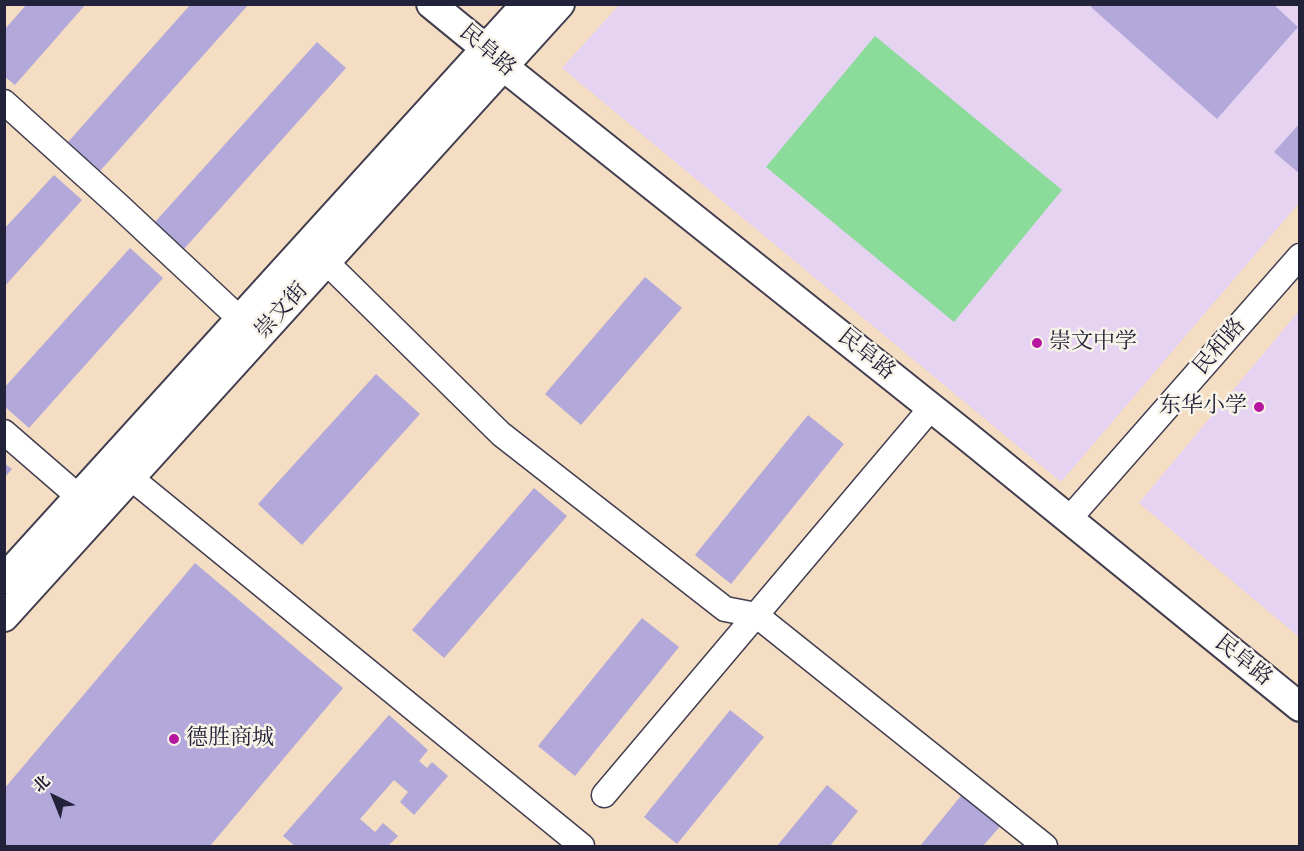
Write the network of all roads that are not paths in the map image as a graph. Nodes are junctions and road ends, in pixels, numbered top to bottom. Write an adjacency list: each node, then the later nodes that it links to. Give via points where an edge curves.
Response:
1 (431, 4): 4 (street, 民阜路)
2 (526, 4): 4 (street, 崇文街)
3 (560, 4): 4 (street, 崇文街)
4 (495, 58): 6 (street, 崇文街); 9 (street, 民阜路)
5 (4, 102): 8 (street)
6 (317, 253): 8 (street, 崇文街); 11 (street, 崇文街); 15 (street, via 501,434 725,609)
7 (1299, 255): 13 (street, 民和路)
8 (240, 319): 12 (street, 崇文街)
9 (931, 408): 13 (street, 民阜路); 15 (street)
10 (4, 432): 12 (street)
11 (130, 478): 16 (street, 崇文街); 19 (street)
12 (79, 497): 14 (street, 崇文街)
13 (1069, 519): 17 (street, 民阜路)
14 (4, 579)
15 (756, 615): 18 (street); 20 (street)
16 (4, 617)
17 (1299, 707)
18 (604, 795)
19 (582, 846)
20 (1045, 846)

